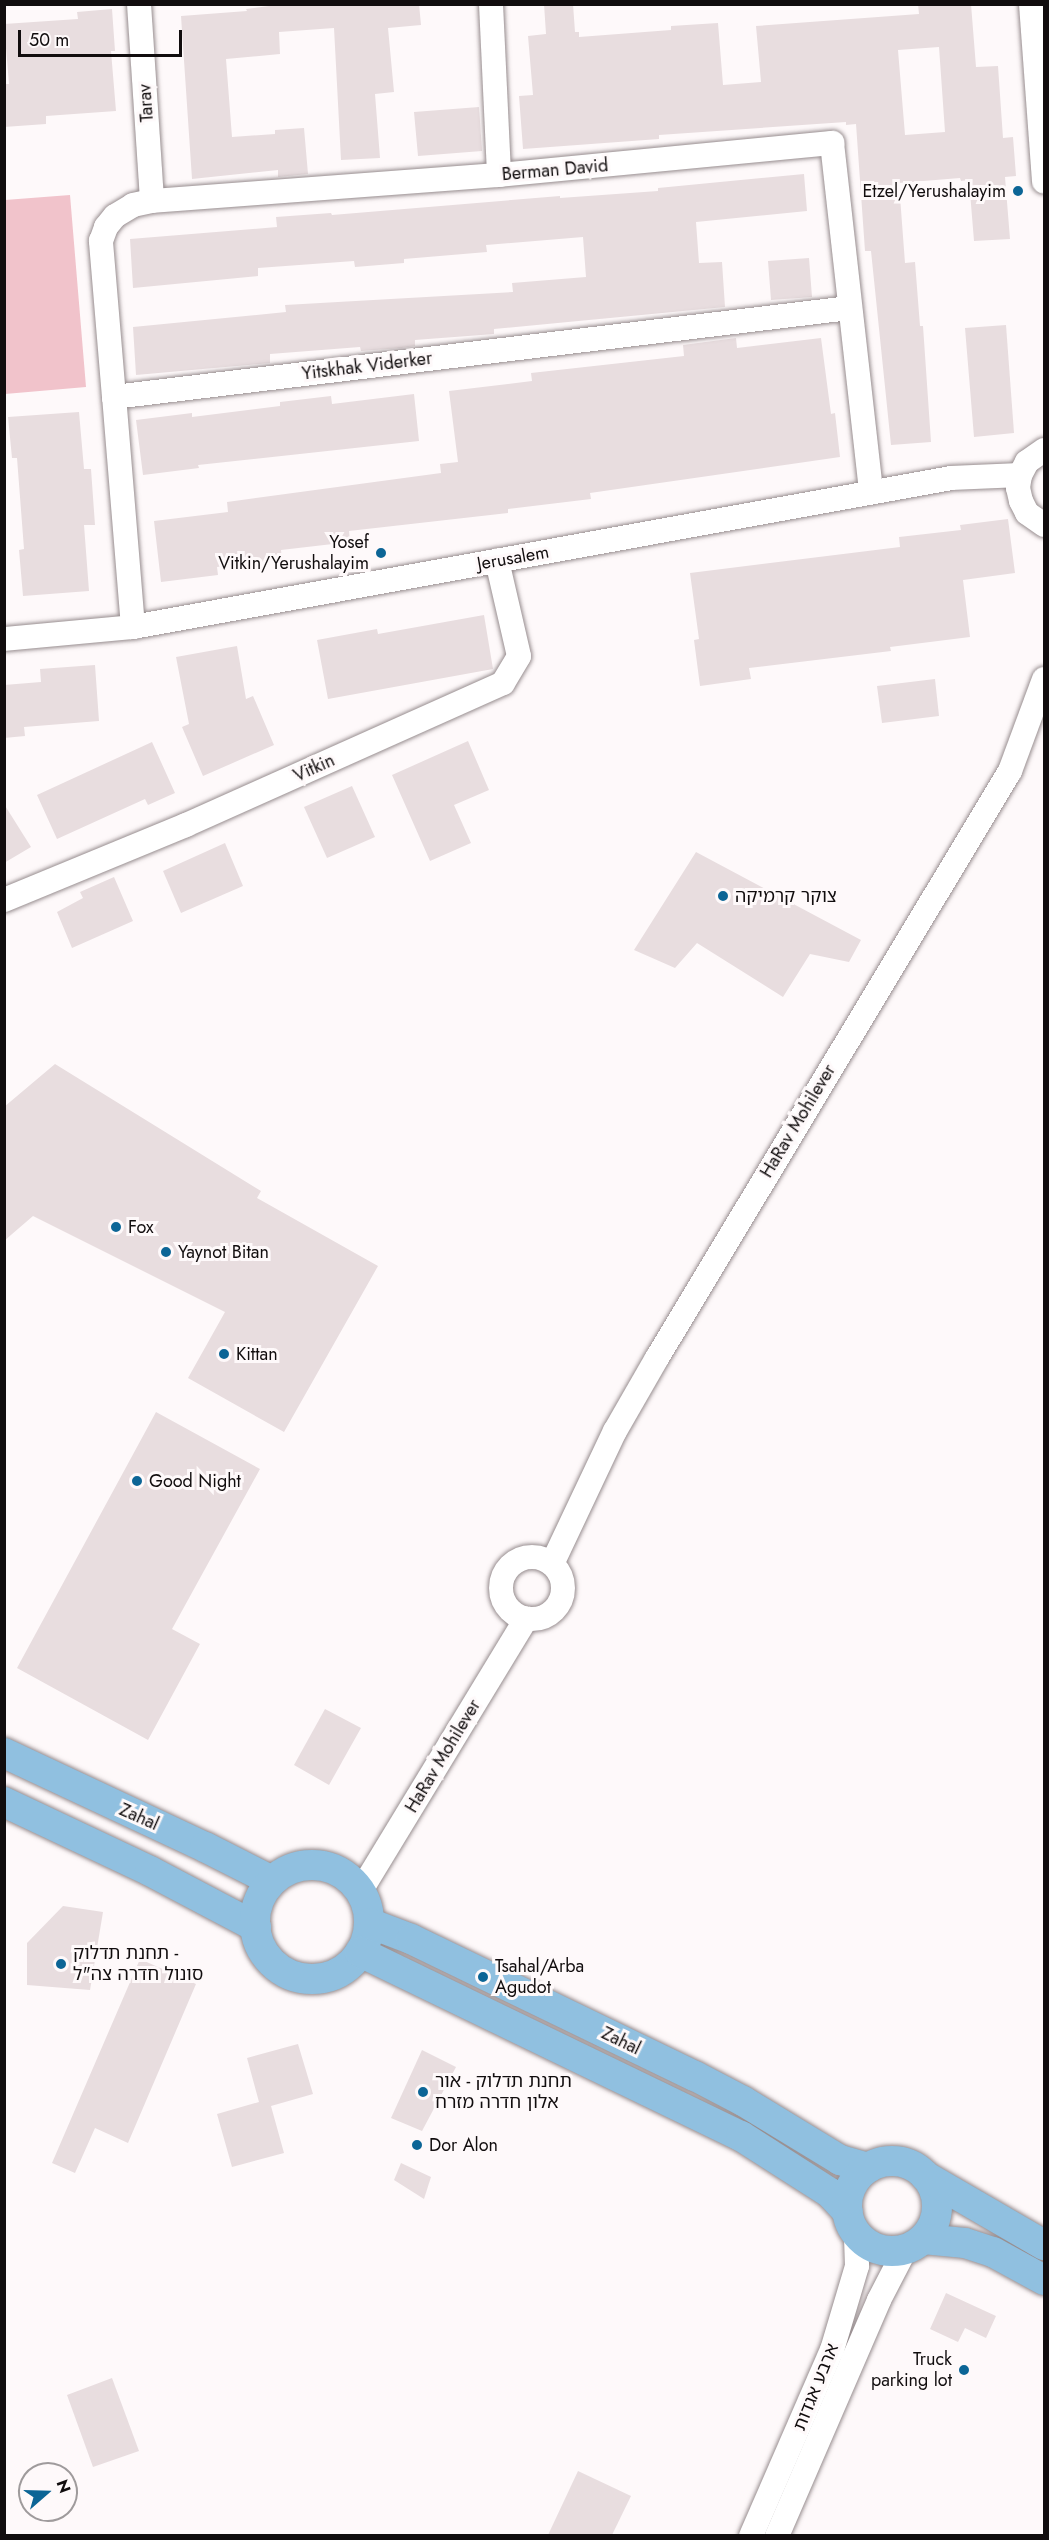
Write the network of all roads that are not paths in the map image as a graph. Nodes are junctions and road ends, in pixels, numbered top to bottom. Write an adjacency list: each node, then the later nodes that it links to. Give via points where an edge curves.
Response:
1 (140, 4): 6 (street, Tarav)
2 (491, 4): 4 (street)
3 (1035, 7): 5 (street)
4 (499, 175): 6 (street, Berman David); 7 (street, Berman David, via 832,143)
5 (1044, 182)
6 (152, 201): 8 (street, Berman David, via 133,205 115,216 101,241)
7 (849, 308): 8 (street, Yitskhak Viderker); 11 (street, Berman David)
8 (114, 397): 14 (street)
9 (1044, 450): 10 (street, via 1027,462)
10 (1020, 475): 11 (street, Jerusalem, via 951,478); 12 (street, via 1021,501 1027,513)
11 (870, 492): 13 (street, Jerusalem)
12 (1044, 525)
13 (497, 561): 14 (street, Jerusalem); 17 (street, Vitkin, via 519,656 503,683 186,825)
14 (132, 627): 15 (street, Jerusalem)
15 (4, 639)
16 (1044, 679): 18 (street, HaRav Mohilever, via 1010,771 657,1358 615,1431)
17 (4, 900)
18 (552, 1564): 19 (street, via 562,1581 560,1602 546,1616); 19 (street, via 544,1559 524,1558 508,1568 503,1577 503,1599 508,1608)
19 (526, 1619): 23 (street, HaRav Mohilever)
20 (4, 1753): 22 (main road, Zahal)
21 (4, 1802): 25 (main road, via 150,1871)
22 (272, 1881): 23 (main road, via 302,1866 318,1866 335,1870); 25 (main road, via 259,1902)
23 (360, 1892): 24 (main road)
24 (369, 1923): 26 (main road); 27 (main road, Zahal, via 411,1939 695,2076 840,2160)
25 (256, 1927): 26 (main road, via 258,1941 273,1964 298,1978 313,1980 341,1972)
26 (360, 1952): 29 (main road, Zahal, via 741,2136 830,2193)
27 (868, 2168): 28 (main road, via 889,2161 903,2162); 29 (main road, via 853,2184 848,2198)
28 (926, 2176): 30 (main road, via 937,2202 933,2222); 31 (main road)
29 (852, 2222): 30 (main road, via 872,2246 885,2251); 33 (street, ארבע אגדות, via 857,2266 835,2340)
30 (915, 2244): 32 (main road, via 964,2243 993,2252); 34 (street, ארבע אגדות, via 879,2300)
31 (1044, 2245)
32 (1044, 2280)
33 (752, 2535)
34 (777, 2535)

